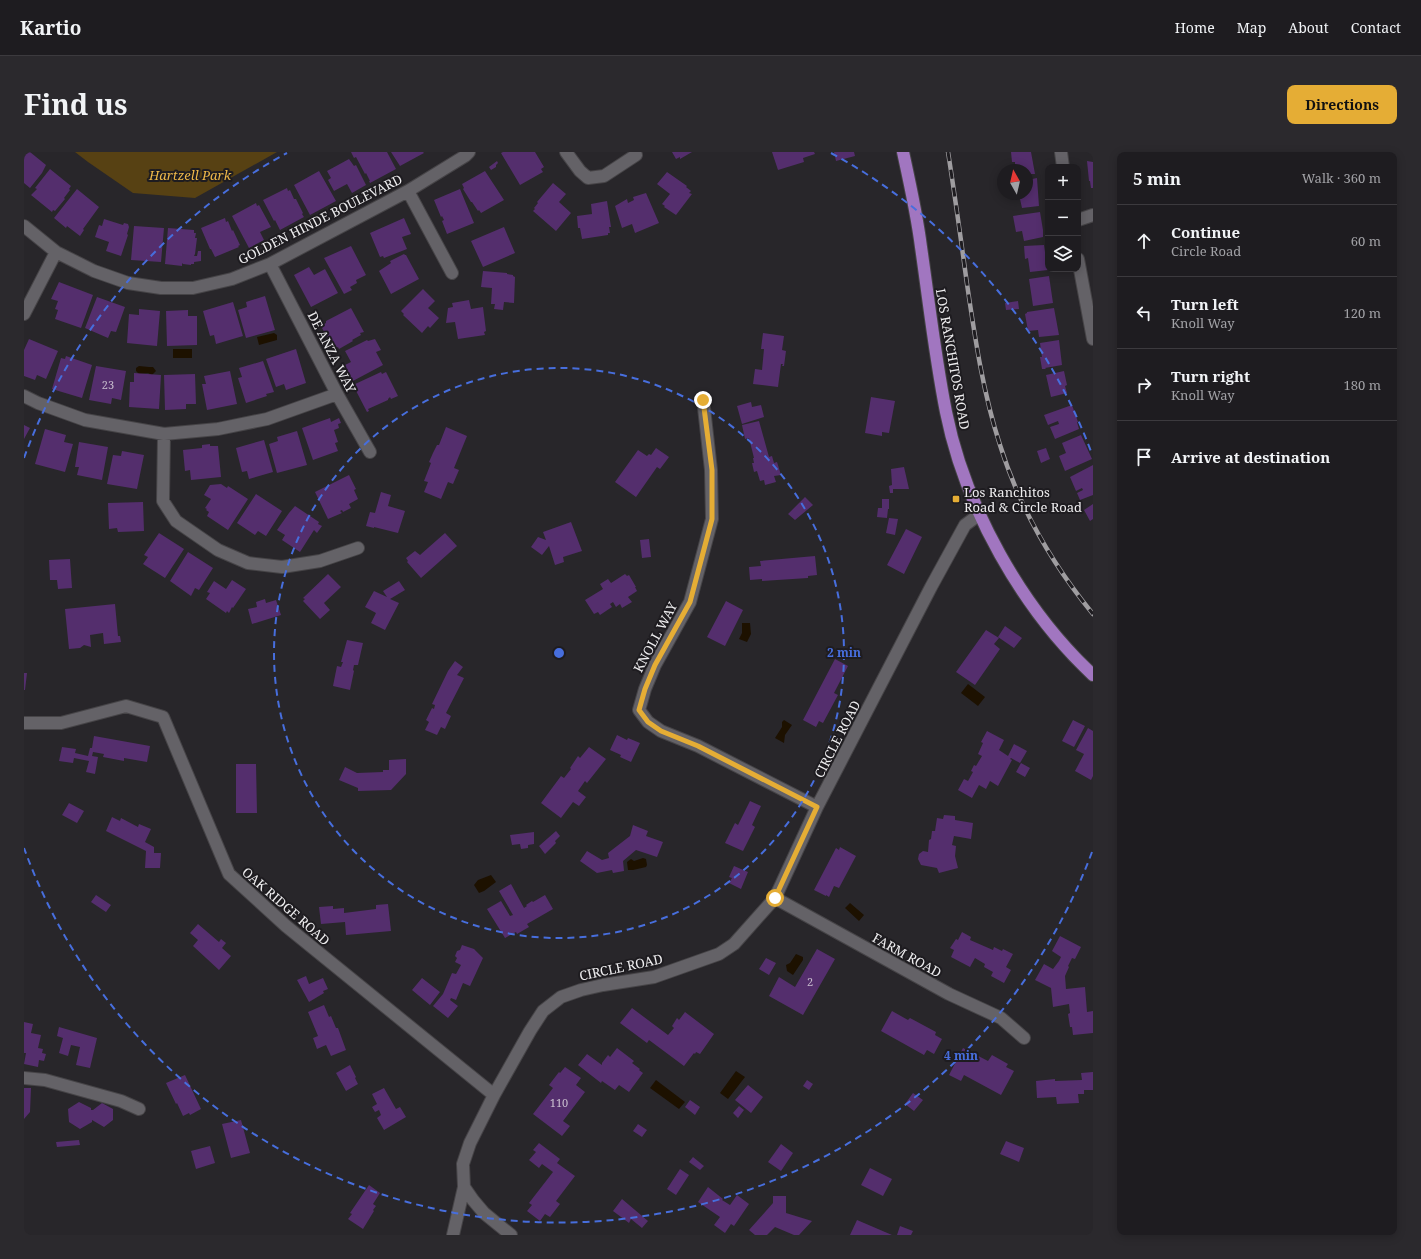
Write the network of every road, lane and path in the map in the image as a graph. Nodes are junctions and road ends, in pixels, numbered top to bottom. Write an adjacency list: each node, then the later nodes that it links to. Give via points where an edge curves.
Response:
1 (469, 152): 7 (street, GOLDEN HINDE BOULEVARD)
2 (566, 152): 5 (street, via 588,178 604,176)
3 (903, 152): 22 (main road, LOS RANCHITOS ROAD, via 921,247 946,413 962,468)
4 (1061, 152): 6 (street)
5 (636, 156)
6 (1063, 164)
7 (408, 191): 12 (street, GOLDEN HINDE BOULEVARD); 14 (street)
8 (1093, 215): 9 (street)
9 (1081, 219)
10 (24, 226): 11 (street, GOLDEN HINDE BOULEVARD)
11 (56, 252): 12 (street, GOLDEN HINDE BOULEVARD, via 94,271 128,283 161,288 193,288 226,281); 15 (street)
12 (270, 264): 17 (street, DE ANZA WAY)
13 (1080, 272): 16 (street)
14 (452, 273)
15 (24, 314)
16 (1093, 339)
17 (337, 394): 20 (street, via 267,419 218,429); 21 (street, DE ANZA WAY)
18 (24, 396): 20 (street, via 86,420)
19 (703, 400): 26 (street, KNOLL WAY, via 712,470 712,519 690,602 655,665 639,710 648,722 661,731 698,746)
20 (164, 434): 23 (street, via 163,501 176,521 218,550 248,563 282,567 320,561)
21 (370, 452)
22 (980, 514): 24 (main road, LOS RANCHITOS ROAD, via 1004,561 1034,607); 26 (street, CIRCLE ROAD, via 965,525)
23 (358, 548)
24 (1093, 675)
25 (24, 723): 30 (street, OAK RIDGE ROAD, via 61,723 126,706 163,717 229,874 286,926)
26 (817, 807): 27 (street, CIRCLE ROAD)
27 (775, 898): 28 (street, FARM ROAD, via 949,994 1001,1018); 30 (street, CIRCLE ROAD, via 734,944 719,954 654,977 596,986 561,997 543,1011)
28 (1024, 1038)
29 (24, 1078): 31 (street, via 45,1080)
30 (494, 1095): 32 (street, CIRCLE ROAD, via 470,1143 463,1164)
31 (139, 1108)
32 (464, 1187): 33 (street, CIRCLE ROAD); 34 (street, via 484,1214)
33 (453, 1235)
34 (511, 1235)

